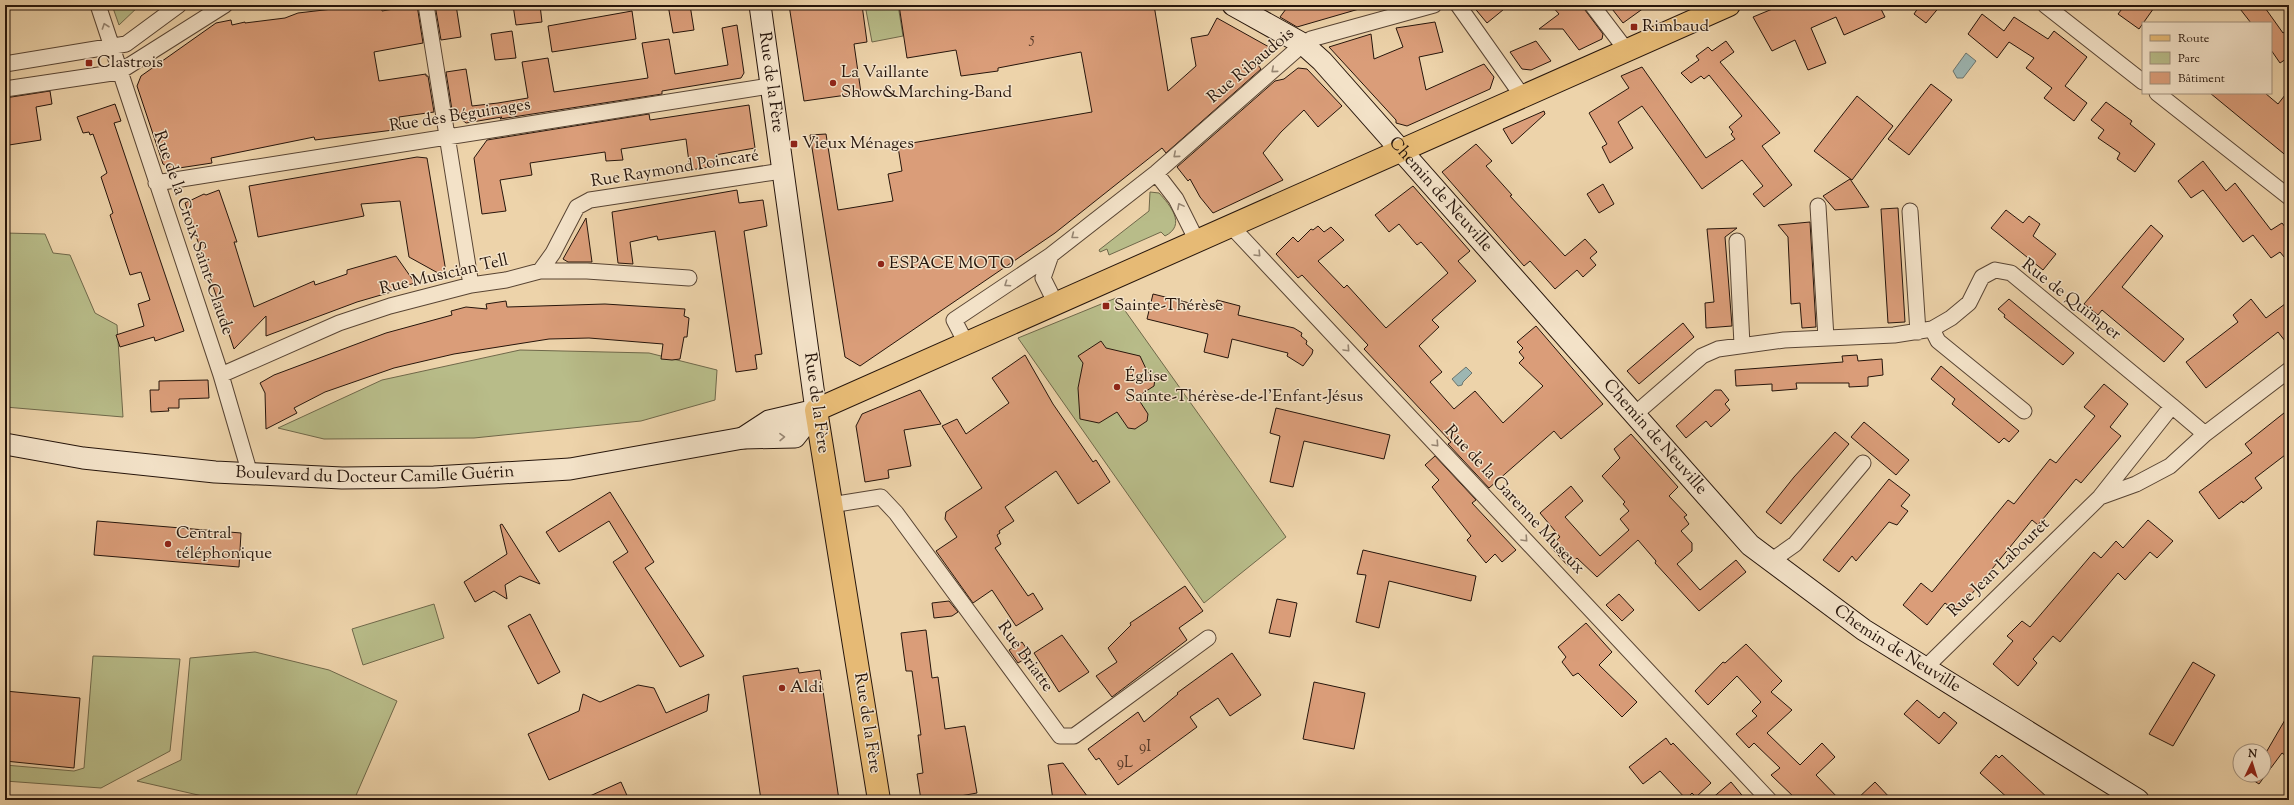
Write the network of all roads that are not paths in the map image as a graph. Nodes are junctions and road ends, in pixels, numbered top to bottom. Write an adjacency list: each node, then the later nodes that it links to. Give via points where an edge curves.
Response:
1 (98, 5): 13 (street, Rue de la Croix Saint-Claude, one-way to 1)
2 (179, 5): 13 (street, via 126,44)
3 (225, 5): 16 (street)
4 (426, 5): 22 (street)
5 (760, 5): 18 (main road, Rue de la Fère)
6 (1233, 5): 12 (main road, Chemin de Neuville)
7 (1434, 5): 12 (street, Rue Ribaudois)
8 (1458, 5): 21 (street)
9 (1592, 5): 14 (street)
10 (1729, 5): 14 (main road)
11 (2045, 5): 17 (street)
12 (1302, 44): 23 (main road, Chemin de Neuville, via 1322,61); 25 (street, Rue Ribaudois, one-way to 25)
13 (112, 47): 15 (street); 16 (street, Rue de la Croix Saint-Claude)
14 (1627, 51): 21 (main road)
15 (5, 64)
16 (119, 72): 19 (street); 26 (street, Rue de la Croix Saint-Claude)
17 (2142, 81)
18 (770, 86): 22 (street, Rue des Béguinages); 24 (main road, Rue de la Fère)
19 (5, 89)
20 (2158, 94): 27 (street)
21 (1523, 97): 23 (main road)
22 (447, 137): 26 (street, Rue des Béguinages); 36 (street)
23 (1401, 150): 30 (main road); 47 (main road, Chemin de Neuville)
24 (782, 171): 34 (street, Rue Raymond Poincaré, via 590,200 577,207 554,253); 45 (main road, Rue de la Fère)
25 (1156, 173): 31 (street, one-way to 25, via 1176,199); 33 (street, Rue Ribaudois, one-way to 33)
26 (156, 183): 43 (street, Rue de la Croix Saint-Claude)
27 (2289, 197)
28 (1818, 206): 39 (street)
29 (1910, 211): 38 (street)
30 (1231, 226): 31 (main road); 58 (street, Rue de la Garenne Museux, one-way to 58)
31 (1197, 241): 37 (main road)
32 (1737, 241): 41 (street)
33 (1051, 254): 37 (street, via 1043,278); 40 (street, Rue Ribaudois, one-way to 40, via 954,320)
34 (540, 272): 35 (street, Rue Musician Tell, via 588,271); 36 (street, Rue Musician Tell)
35 (688, 278)
36 (471, 285): 43 (street, Rue Musician Tell, via 390,306 339,323)
37 (1056, 304): 40 (main road)
38 (1925, 330): 39 (street, Rue de Quimper); 44 (street, Rue de Quimper, via 1951,318 1969,302 1982,276 1995,270 2011,273); 46 (street)
39 (1826, 338): 41 (street, Rue de Quimper)
40 (966, 343): 45 (main road)
41 (1742, 345): 47 (street, Rue de Quimper, via 1718,349 1702,356)
42 (2289, 370): 48 (street, Rue Jean Labouret)
43 (221, 375): 51 (street, Rue de la Croix Saint-Claude)
44 (2172, 406): 48 (street); 52 (street, Rue Jean Labouret)
45 (816, 410): 51 (main road, Boulevard du Docteur Camille Guérin, via 796,437 743,438 570,469 501,474 342,478); 53 (main road, Rue de la Fère)
46 (2024, 411)
47 (1635, 414): 54 (main road, Chemin de Neuville, via 1750,545)
48 (2205, 434): 52 (street, Rue Jean Labouret, via 2170,466 2136,484)
49 (5, 444): 51 (main road, Boulevard du Docteur Camille Guérin, via 82,458)
50 (1863, 463): 54 (street, via 1795,544 1778,556)
51 (250, 474)
52 (2100, 497): 56 (street, Rue Jean Labouret)
53 (831, 505): 55 (street, Rue Briatte, via 881,497 896,513 1060,736 1074,736); 57 (main road, Rue de la Fère)
54 (1772, 564): 56 (main road, Chemin de Neuville, via 1864,630)
55 (1208, 638)
56 (1926, 668): 59 (main road, Chemin de Neuville)
57 (879, 800)
58 (1769, 800)
59 (2138, 800)

